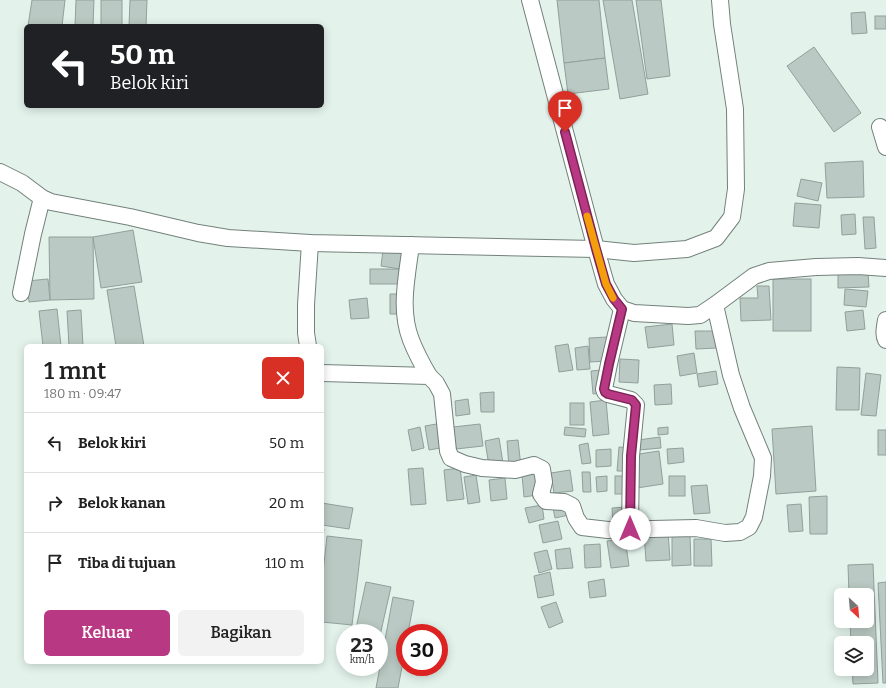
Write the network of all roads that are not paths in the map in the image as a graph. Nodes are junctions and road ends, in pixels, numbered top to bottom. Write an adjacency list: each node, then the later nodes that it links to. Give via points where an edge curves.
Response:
1 (530, 0): 9 (street)
2 (720, 0): 9 (street, via 735,109 736,189 732,217 716,238 687,249 634,253)
3 (880, 127): 4 (street)
4 (886, 147)
5 (0, 172): 6 (street, via 22,183)
6 (42, 198): 7 (street, via 50,202 198,233 228,238); 11 (street)
7 (310, 243): 8 (street); 16 (street, via 306,319)
8 (411, 245): 9 (street); 18 (street, via 404,303 410,339)
9 (596, 249): 13 (street, via 606,284)
10 (886, 268): 12 (street, via 816,267 769,271 754,276)
11 (21, 293)
12 (715, 305): 13 (street, via 700,315 688,316 634,313); 19 (street, via 731,375 763,458 754,517 749,527 740,532 725,533 696,528)
13 (622, 309): 19 (street, via 604,389 608,394 632,400 636,405 631,456)
14 (886, 320): 15 (street)
15 (886, 340)
16 (308, 344)
17 (324, 373): 18 (street)
18 (429, 376): 19 (street, via 442,394 448,451 452,458 482,468 515,470 534,465 542,469 544,482 541,494 546,501 564,502 572,506 582,527)
19 (630, 529)

